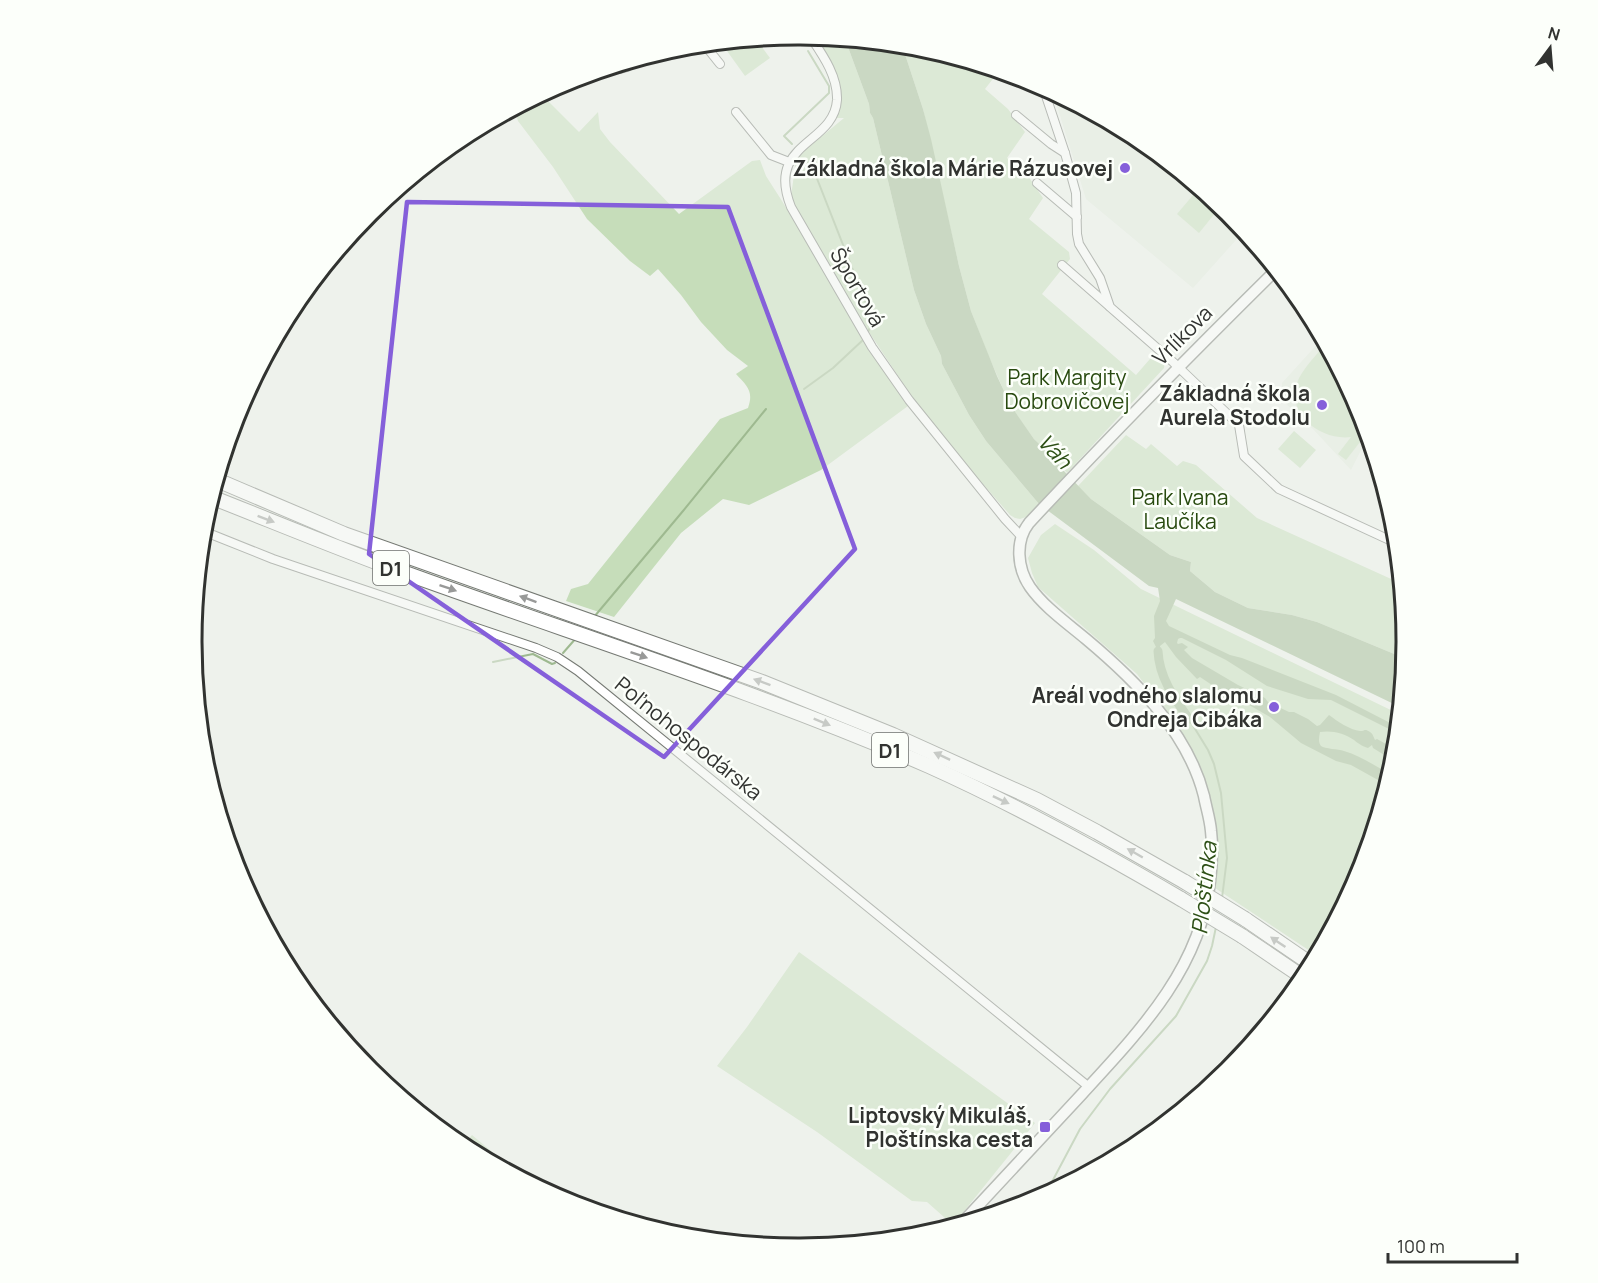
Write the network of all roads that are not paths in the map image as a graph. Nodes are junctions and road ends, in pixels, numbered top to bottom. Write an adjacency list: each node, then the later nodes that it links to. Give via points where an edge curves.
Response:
1 (816, 45): 8 (street, via 830,68 837,99 824,128)
2 (710, 52): 3 (street)
3 (720, 64)
4 (1048, 100): 7 (street)
5 (736, 112): 8 (street, via 771,155)
6 (1017, 115): 7 (street)
7 (1065, 153): 10 (street, via 1076,193)
8 (789, 162): 18 (street, Športová, via 785,180 791,207 872,347 909,400)
9 (1037, 183): 10 (street)
10 (1077, 217): 13 (street, via 1079,244 1100,278)
11 (1062, 266): 13 (street)
12 (1270, 275): 14 (street, Vrlíkova)
13 (1110, 307): 14 (street)
14 (1178, 366): 18 (street, Vrlíkova); 19 (street, via 1239,425 1244,456 1279,489)
15 (224, 483): 20 (highway, D1, one-way to 15, bridge, via 1185,882 1097,832 935,753 762,682 344,534)
16 (220, 500): 21 (highway, D1, one-way to 21, bridge, via 406,573 750,695 930,767 1070,835 1181,898)
17 (212, 535): 22 (street, Poľnohospodárska, via 547,652 578,670)
18 (1021, 536): 22 (street, via 1020,559 1029,586 1133,681 1178,739 1196,772 1211,831 1212,866 1206,906 1185,962 1152,1015)
19 (1386, 538)
20 (1304, 959)
21 (1295, 972)
22 (1089, 1087): 23 (street)
23 (972, 1212)

